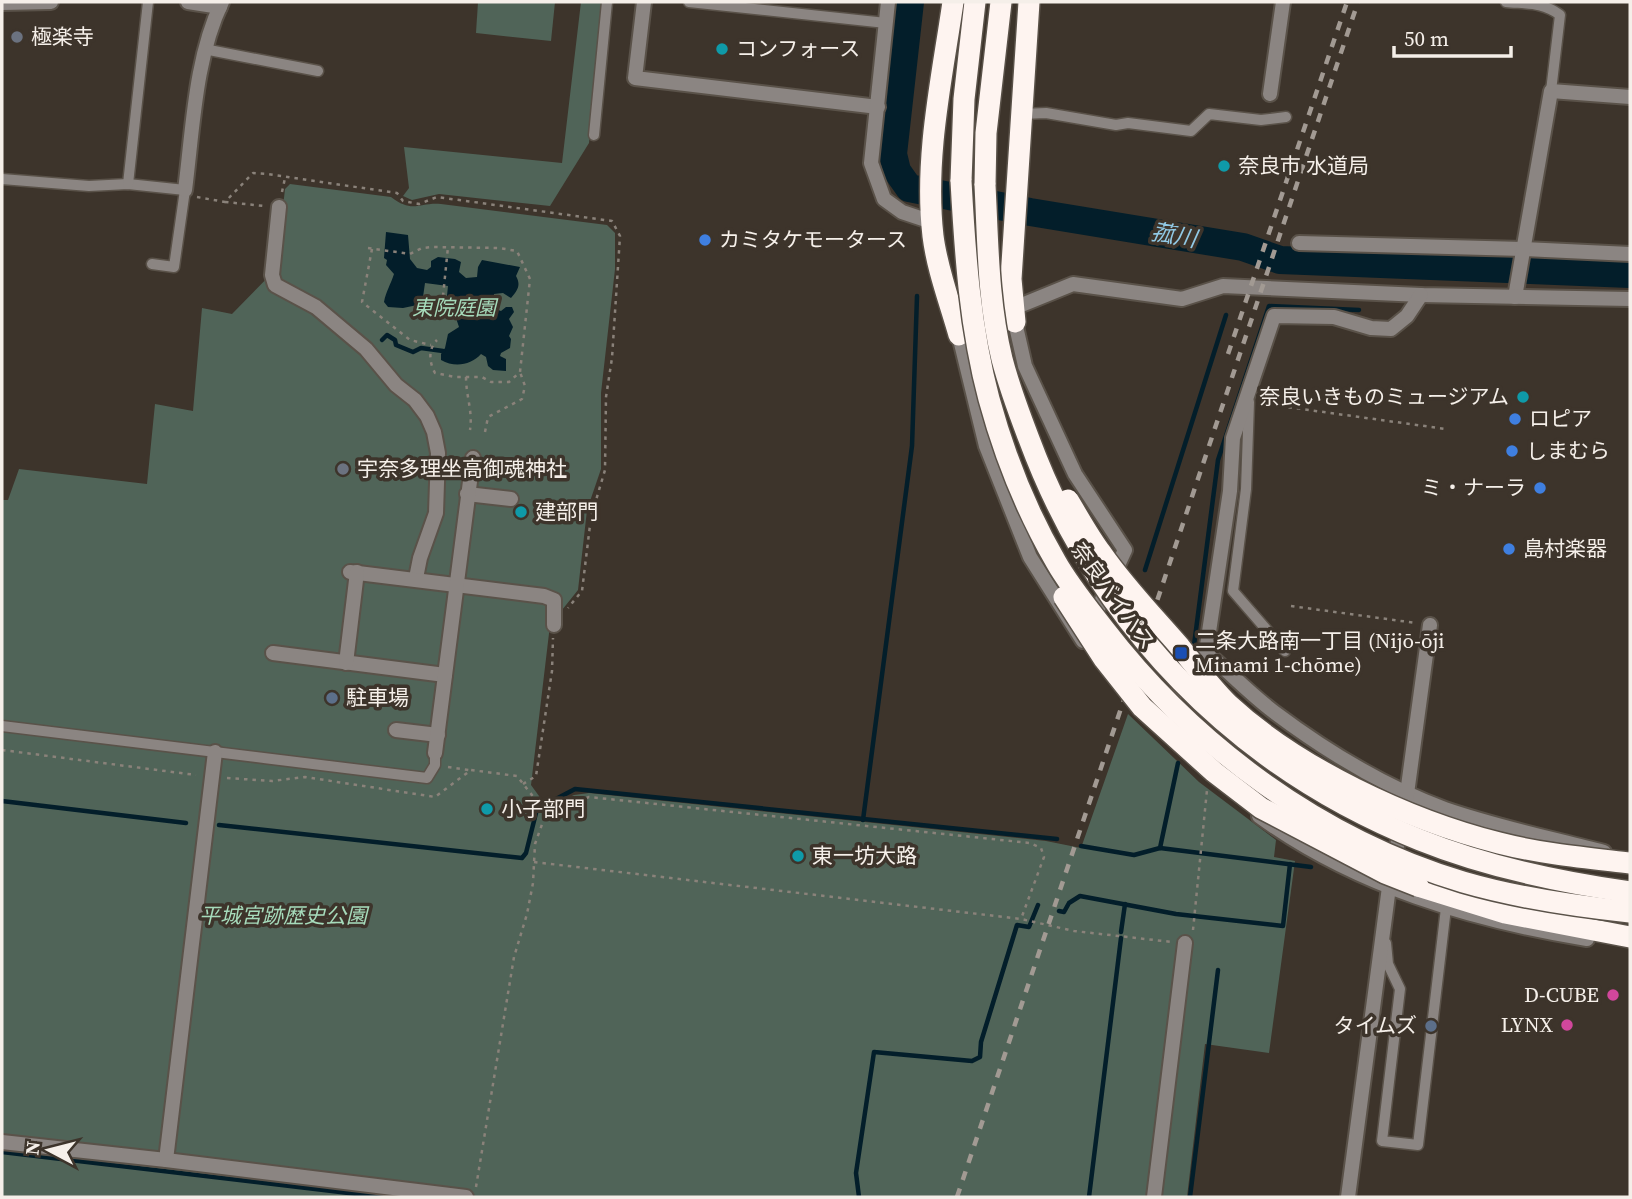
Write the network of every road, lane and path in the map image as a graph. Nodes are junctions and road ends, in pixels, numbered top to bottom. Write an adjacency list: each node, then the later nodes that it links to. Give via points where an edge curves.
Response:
1 (51, 2): 15 (street)
2 (148, 2): 29 (lane)
3 (188, 2): 16 (street)
4 (607, 2): 27 (lane)
5 (643, 2): 24 (street, via 635,78)
6 (688, 2): 17 (lane)
7 (888, 2): 18 (street)
8 (953, 2): 33 (highway, via 933,142)
9 (975, 2): 54 (highway, 奈良バイパス, bridge, via 961,181 969,299 989,398)
10 (1001, 2): 55 (highway, 奈良バイパス, bridge, via 986,133 992,303 1002,358)
11 (1029, 2): 25 (highway)
12 (1283, 2): 22 (street)
13 (1506, 2): 14 (lane)
14 (1532, 2): 21 (lane, via 1560,15)
15 (2, 4)
16 (221, 4): 19 (street)
17 (745, 5): 18 (lane)
18 (886, 23): 24 (street)
19 (204, 49): 20 (lane); 30 (street)
20 (318, 71)
21 (1551, 92): 23 (street); 36 (street)
22 (1270, 94)
23 (1630, 97)
24 (878, 107): 33 (street, via 872,163 884,199 902,212)
25 (1020, 114): 26 (lane, via 1046,113 1191,131 1209,114 1261,120); 43 (highway, via 1011,279)
26 (1286, 117)
27 (594, 135)
28 (2, 178): 29 (lane, via 89,186)
29 (128, 184): 30 (lane)
30 (185, 190): 31 (path, via 196,197); 38 (lane, via 174,267)
31 (225, 202): 32 (path); 63 (path, via 253,173 397,193 403,201 419,204 437,197 612,221 620,236 606,397 605,470 591,517 582,592)
32 (279, 207): 59 (street, via 272,275 275,285 316,307 366,349 415,400 434,432 436,513)
33 (931, 217): 44 (highway)
34 (1300, 243): 36 (street)
35 (448, 247): 40 (path); 46 (path, via 422,248 410,254 370,249 362,302 410,340); 47 (path, via 517,251 530,279)
36 (1523, 249): 37 (street); 41 (street)
37 (1630, 254)
38 (152, 264)
39 (1421, 295): 41 (street); 43 (street, via 1223,286 1182,299 1073,284); 49 (street, via 1391,329 1334,317 1274,316)
40 (443, 296)
41 (1515, 297): 42 (street)
42 (1630, 299)
43 (1015, 315): 44 (street); 44 (street, via 1025,366 1075,474 1125,550 1083,641 1030,557 986,446)
44 (959, 335)
45 (437, 340): 46 (path)
46 (432, 349): 48 (path, via 430,364 435,373)
47 (520, 372): 48 (path, via 509,382); 53 (path, via 525,386 522,399 488,417)
48 (467, 377): 52 (path)
49 (1248, 391): 64 (lane, via 1246,489 1233,591); 65 (street, via 1233,438 1230,491)
50 (1280, 406): 51 (path)
51 (1446, 429)
52 (470, 430)
53 (485, 432)
54 (1007, 454): 86 (highway, 奈良バイパス, bridge, via 1056,562 1082,600 1155,691 1241,767 1367,844 1448,876 1520,897); 90 (highway, bridge, via 1032,544 1104,659 1142,707 1214,772 1261,808 1385,873 1505,913)
55 (1035, 457): 82 (highway, bridge, via 1102,555 1205,681 1268,735 1399,809 1460,832 1549,853); 84 (highway, 奈良バイパス, bridge, via 1081,553 1118,608 1188,690 1242,738 1359,813 1420,840 1521,872)
56 (473, 458): 57 (street)
57 (467, 494): 58 (street); 60 (street)
58 (511, 499)
59 (416, 578): 60 (street); 67 (street, via 354,572)
60 (456, 584): 63 (street, via 554,600); 68 (street)
61 (1291, 606): 62 (path)
62 (1426, 624): 79 (street)
63 (554, 625): 78 (path, via 536,776)
64 (1285, 651)
65 (1206, 652): 77 (street, via 1151,728); 79 (street, via 1272,711 1315,741)
66 (273, 653): 67 (street)
67 (346, 663): 68 (street)
68 (445, 675): 71 (street)
69 (2, 726): 73 (lane)
70 (396, 730): 71 (street)
71 (438, 735): 74 (street)
72 (2, 750): 76 (path)
73 (215, 752): 74 (lane, via 427,778); 76 (street)
74 (435, 759): 75 (path)
75 (471, 770): 76 (path, via 435,797 305,777 272,781); 78 (path, via 517,776)
76 (211, 777): 93 (street)
77 (1209, 780): 83 (street, via 1273,826); 88 (path)
78 (523, 784): 80 (path)
79 (1407, 792): 82 (street, via 1509,830); 83 (street)
80 (545, 811): 81 (path); 87 (path, via 589,797 1030,843 1041,848 1044,857)
81 (534, 862): 87 (path); 95 (path)
82 (1630, 862)
83 (1389, 887): 85 (street); 89 (street)
84 (1630, 892)
85 (1446, 908): 89 (lane, via 1418,1145 1382,1140 1400,989 1388,964); 90 (street, via 1525,929 1609,942)
86 (1630, 912)
87 (1021, 919): 91 (path, via 1074,931)
88 (1193, 923)
89 (1385, 925): 97 (street)
90 (1630, 939)
91 (1185, 943): 96 (street)
92 (2, 1142): 93 (street)
93 (166, 1160): 94 (street)
94 (466, 1197)
95 (475, 1197)
96 (1154, 1197)
97 (1348, 1197)

